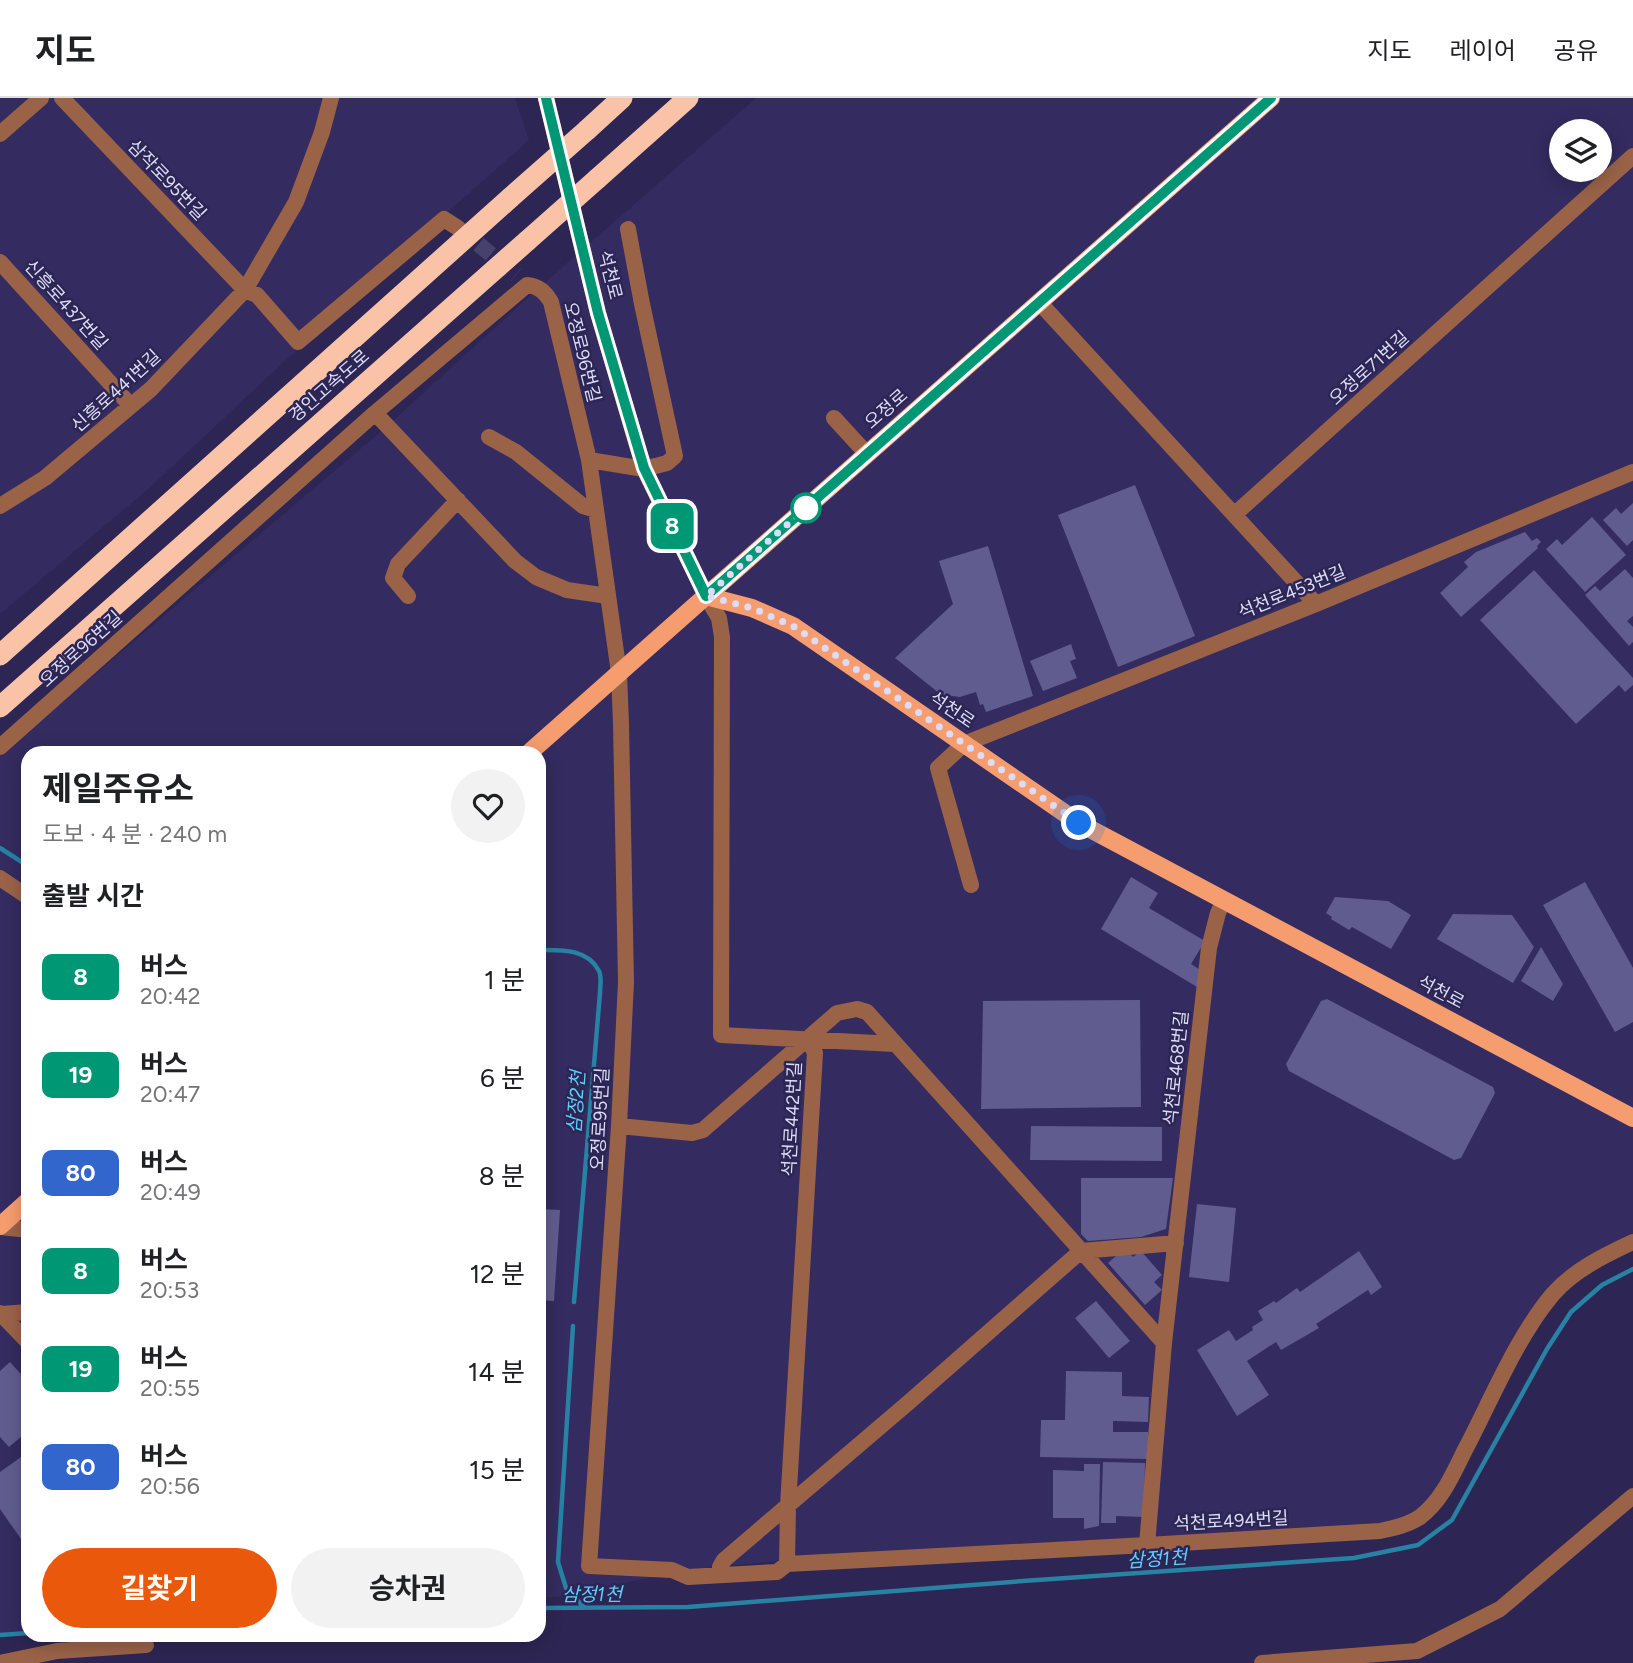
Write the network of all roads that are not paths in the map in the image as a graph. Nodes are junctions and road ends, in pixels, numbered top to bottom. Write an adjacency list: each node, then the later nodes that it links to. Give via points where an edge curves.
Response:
1 (41, 98): 8 (street)
2 (62, 98): 13 (street, 삼작로95번길)
3 (331, 98): 13 (street, 신흥로441번길, via 296,202)
4 (545, 98): 21 (street, 석천로, via 598,313)
5 (622, 98): 31 (highway, 경인고속도로, bridge)
6 (688, 98): 35 (highway, 경인고속도로, bridge)
7 (1271, 98): 14 (main road, 오정로)
8 (0, 134)
9 (1633, 156): 26 (street, 오정로71번길)
10 (451, 223): 13 (street, 삼작로95번길, via 298,342 257,295)
11 (628, 229): 21 (street, via 676,456)
12 (0, 262): 15 (street, 신흥로437번길)
13 (245, 289): 15 (street, 신흥로441번길)
14 (1040, 302): 19 (main road, 오정로); 26 (street)
15 (131, 406): 24 (street, 신흥로441번길, via 45,478)
16 (375, 413): 20 (street, 오정로96번길, via 521,280 536,286 551,302); 23 (street); 38 (street, 오정로96번길)
17 (834, 418): 19 (street)
18 (489, 437): 25 (street, via 516,452 583,506)
19 (867, 454): 29 (main road, 오정로)
20 (589, 460): 21 (street); 25 (street, 오정로96번길)
21 (644, 468): 29 (street, 석천로)
22 (1633, 472): 30 (street, 석천로453번길)
23 (458, 500): 27 (street, via 398,564 393,578); 28 (street, via 536,577 567,590)
24 (0, 506)
25 (596, 510): 28 (street, 오정로96번길)
26 (1236, 514): 30 (street)
27 (408, 596)
28 (608, 596): 34 (street, 오정로96번길)
29 (706, 596): 34 (main road, 오정로); 36 (main road, 석천로, via 752,608 793,626); 43 (street, 석천로442번길, via 719,618 722,637 721,1035)
30 (1316, 604): 36 (street, 석천로453번길)
31 (43, 616): 32 (highway); 33 (highway, 경인고속도로)
32 (0, 648)
33 (0, 654)
34 (620, 673): 37 (main road, 오정로); 46 (street, 오정로95번길, via 626,982)
35 (0, 707)
36 (964, 744): 40 (street, via 938,768); 42 (main road, 석천로, via 1079,823)
37 (537, 746)
38 (0, 747)
39 (0, 878): 41 (street)
40 (971, 885)
41 (21, 892)
42 (1224, 900): 45 (main road, 석천로); 50 (street, 석천로468번길, via 1209,948)
43 (808, 1039): 44 (street); 44 (street, via 837,1013 857,1009 867,1012); 46 (street, via 704,1130 692,1133); 58 (street, 석천로442번길, via 815,1052)
44 (895, 1044): 52 (street)
45 (1633, 1118)
46 (619, 1126): 61 (street, 오정로95번길)
47 (21, 1207): 48 (main road)
48 (0, 1226): 49 (street)
49 (21, 1229)
50 (1176, 1242): 52 (street); 56 (street, 석천로468번길)
51 (1633, 1242): 59 (street, 석천로494번길, via 1577,1273 1539,1312 1444,1491 1421,1516 1380,1531)
52 (1081, 1251): 56 (street); 58 (street)
53 (21, 1312): 54 (street)
54 (1, 1313): 55 (street)
55 (21, 1334)
56 (1164, 1343): 59 (street, 석천로468번길)
57 (1633, 1496): 65 (street, via 1500,1609 1417,1651)
58 (788, 1506): 60 (street, 석천로442번길); 62 (street, via 724,1560)
59 (1147, 1545): 60 (street, 석천로494번길)
60 (787, 1564): 62 (street, 석천로494번길, via 776,1572)
61 (589, 1566): 62 (street, 석천로494번길, via 672,1570 688,1577)
62 (720, 1575)
63 (146, 1644): 64 (street, via 57,1651)
64 (0, 1663)
65 (1262, 1663)

